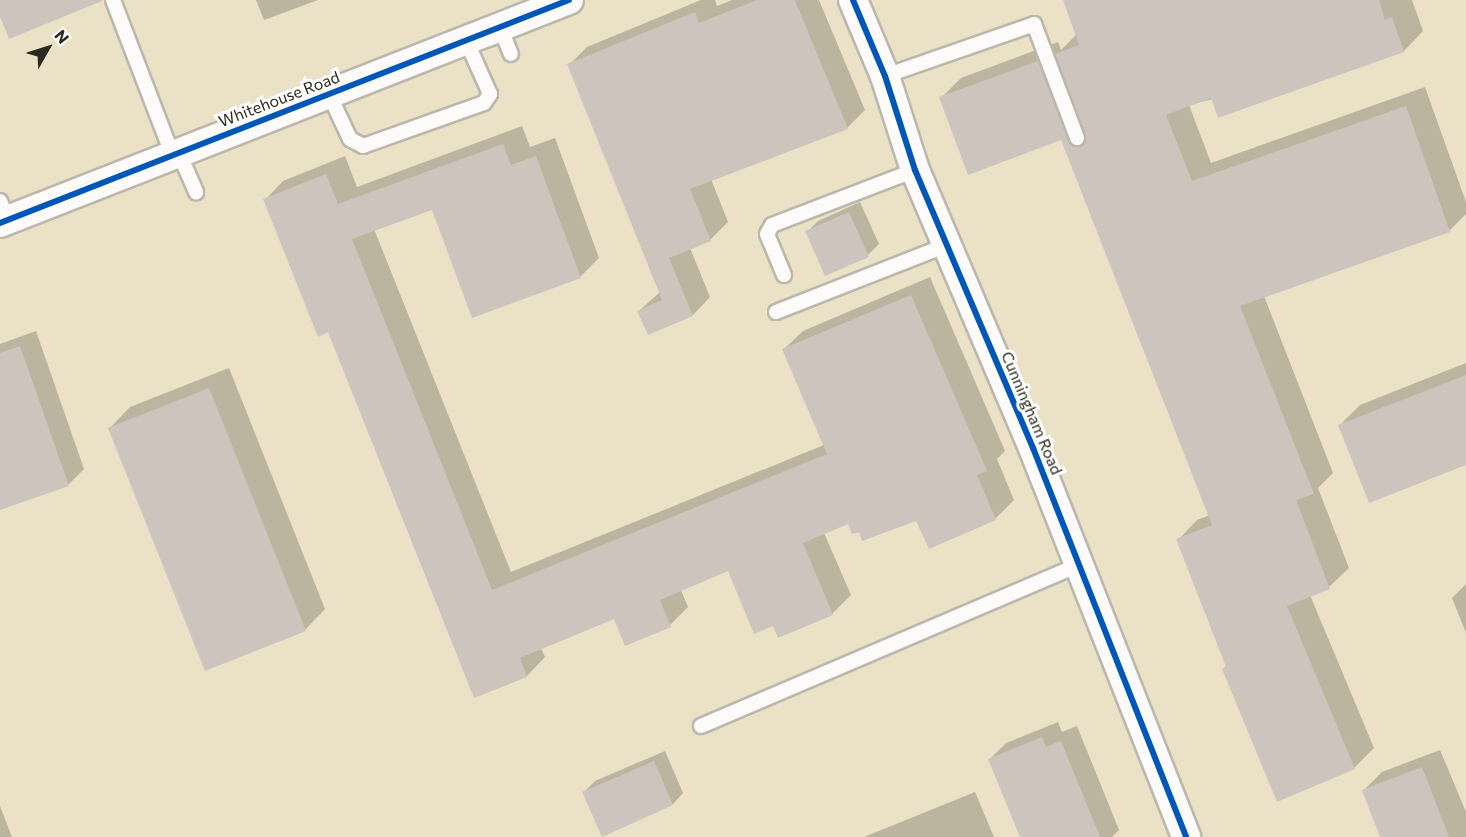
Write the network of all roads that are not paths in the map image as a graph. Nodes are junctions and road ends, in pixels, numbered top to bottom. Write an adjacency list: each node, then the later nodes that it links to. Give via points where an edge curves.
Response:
1 (113, 0): 10 (lane)
2 (569, 0): 4 (street, Whitehouse Road)
3 (853, 0): 7 (street, Cunningham Road)
4 (500, 27): 5 (street, Whitehouse Road); 6 (lane)
5 (466, 40): 8 (street, Whitehouse Road); 8 (lane, via 490,93 484,103 363,146 350,139)
6 (511, 54)
7 (885, 76): 9 (lane, via 1034,24); 11 (street, Cunningham Road)
8 (329, 94): 10 (street, Whitehouse Road)
9 (1077, 138)
10 (176, 154): 12 (lane); 13 (street, Whitehouse Road)
11 (915, 170): 14 (street, Cunningham Road); 15 (lane, via 772,225 767,234)
12 (196, 192)
13 (3, 215)
14 (947, 245): 16 (lane); 17 (street, Cunningham Road)
15 (784, 275)
16 (776, 312)
17 (1079, 565): 18 (lane); 19 (street, Cunningham Road)
18 (701, 726)
19 (1186, 837)

